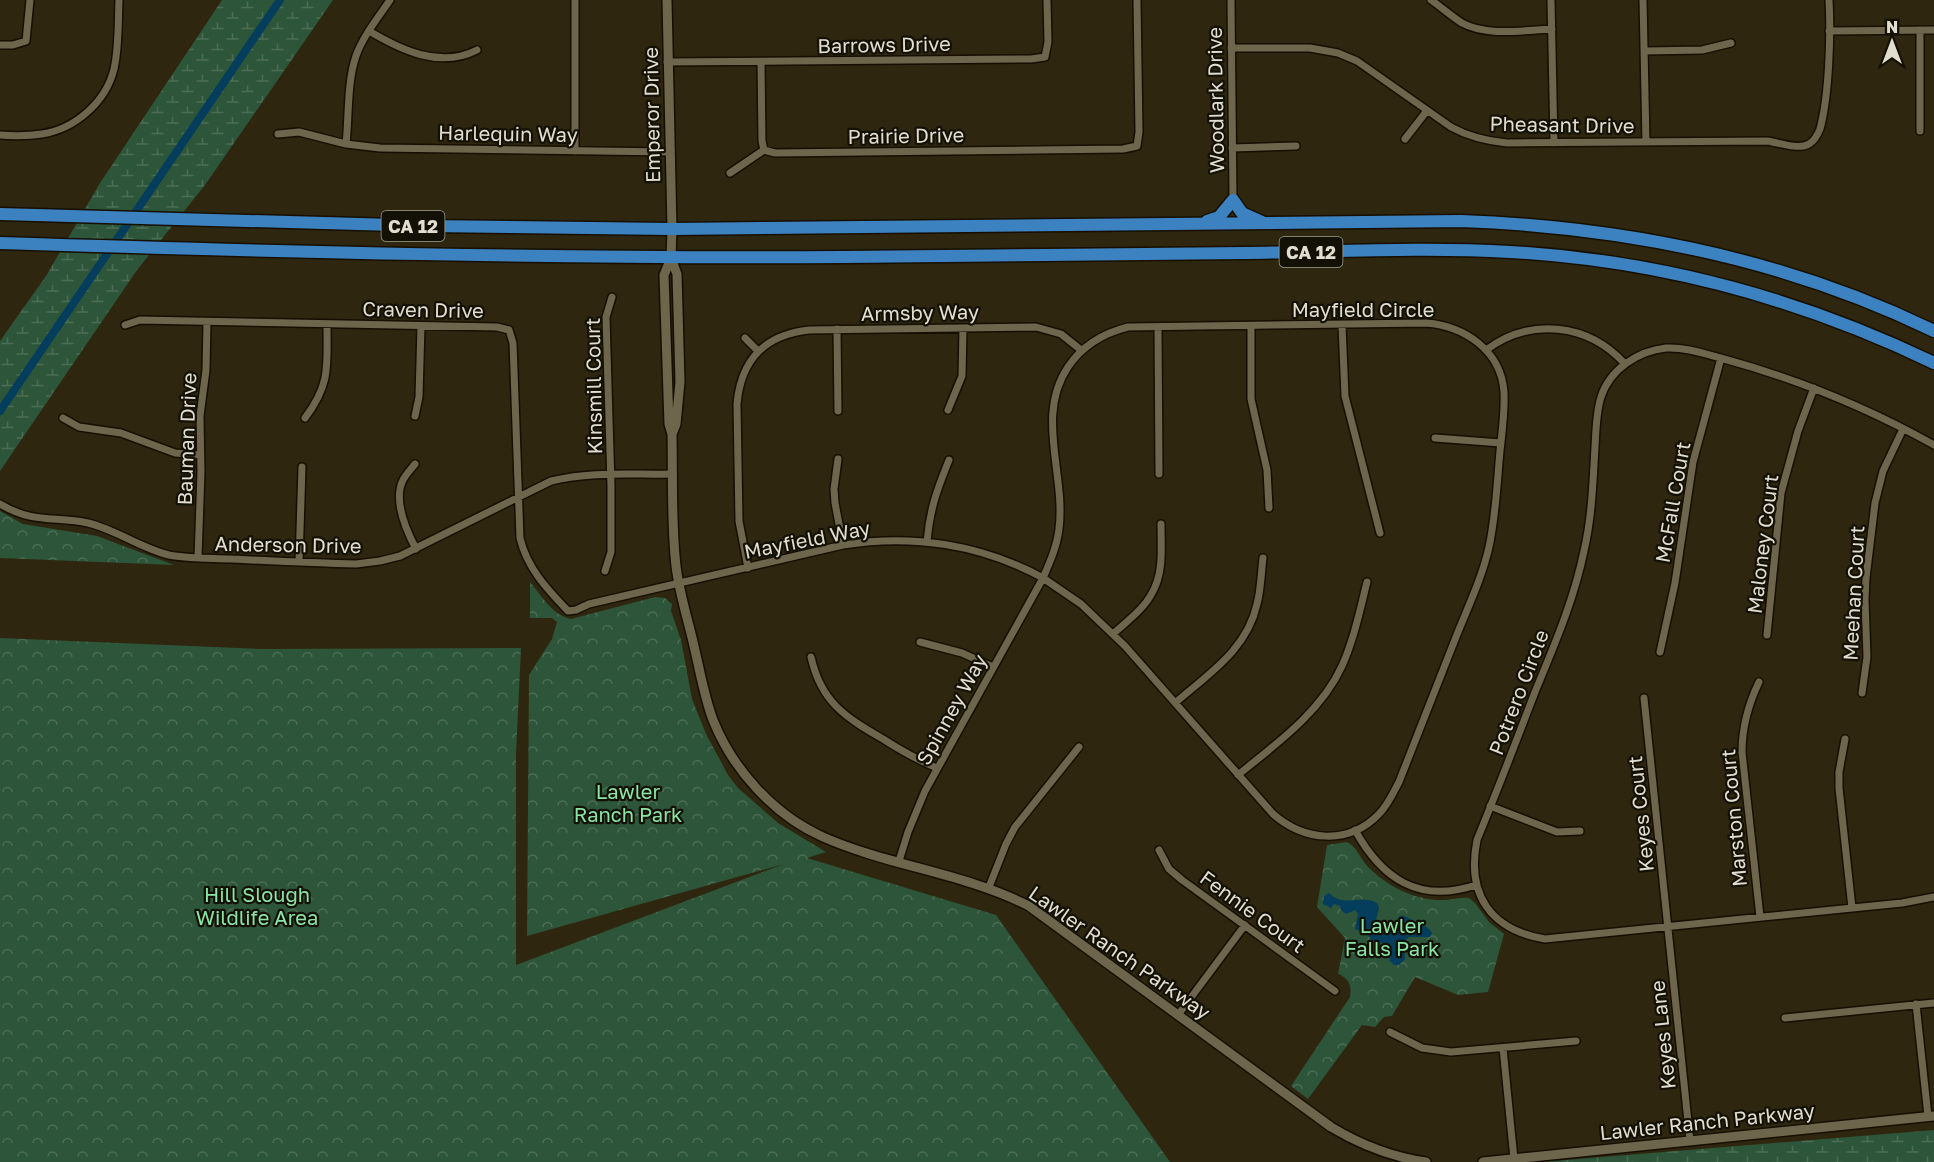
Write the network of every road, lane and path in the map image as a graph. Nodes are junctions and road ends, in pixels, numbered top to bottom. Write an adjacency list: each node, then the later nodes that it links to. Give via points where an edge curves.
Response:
1 (30, 0): 19 (street, via 26,41)
2 (119, 0): 28 (street, via 114,67 104,93 93,106 63,128 44,134)
3 (390, 0): 16 (street)
4 (575, 0): 36 (street)
5 (667, 0): 23 (street, Emperor Drive)
6 (1047, 0): 24 (street, Barrows Drive, via 1045,57)
7 (1137, 0): 35 (street, Prairie Drive, via 1137,146 1088,150)
8 (1230, 0): 20 (street, Woodlark Drive)
9 (1431, 0): 13 (street, via 1462,23 1479,29)
10 (1551, 0): 13 (street)
11 (1643, 0): 22 (street)
12 (1829, 0): 17 (street)
13 (1552, 29): 31 (street)
14 (1920, 30): 15 (street); 17 (street); 26 (street)
15 (1934, 30)
16 (369, 31): 21 (street, via 410,53 431,57 454,57); 32 (street, via 352,71)
17 (1829, 31): 30 (street, Pheasant Drive, via 1820,129 1810,144)
18 (1731, 43): 22 (street, via 1702,50)
19 (0, 45)
20 (1231, 48): 25 (street, Pheasant Drive, via 1310,48 1338,53 1357,61); 34 (street, Woodlark Drive)
21 (477, 50)
22 (1646, 51): 30 (street)
23 (667, 62): 24 (street, Barrows Drive); 37 (street, Emperor Drive)
24 (761, 62): 35 (street)
25 (1426, 112): 29 (street); 31 (street, Pheasant Drive, via 1467,136 1486,141)
26 (1920, 131)
27 (278, 134): 32 (street, Harlequin Way, via 299,132)
28 (0, 135)
29 (1406, 139)
30 (1647, 142): 31 (street, Pheasant Drive)
31 (1554, 143)
32 (346, 144): 36 (street, Harlequin Way)
33 (1296, 146): 34 (street)
34 (1232, 148): 39 (street, Woodlark Drive)
35 (764, 150): 38 (street)
36 (575, 151): 37 (street, Harlequin Way)
37 (669, 152): 43 (street, Emperor Drive)
38 (730, 173)
39 (1233, 200): 41 (highway, via 1219,217); 42 (highway, via 1242,213)
40 (0, 214): 43 (highway, CA 12)
41 (1199, 224): 42 (highway, CA 12); 43 (highway, CA 12)
42 (1265, 224): 56 (highway, CA 12, via 1461,221 1633,236 1793,275)
43 (672, 229): 45 (street, Lawler Ranch Parkway)
44 (0, 243): 45 (highway, CA 12)
45 (671, 258): 63 (highway, CA 12, via 1460,251 1553,255 1628,265 1730,287 1825,317); 80 (street, Lawler Ranch Parkway, via 677,274 680,382 672,434)
46 (612, 297): 79 (street, Kinsmill Court, via 606,317)
47 (207, 322): 48 (street, Craven Drive); 49 (street, Craven Drive, via 140,320); 74 (street, Bauman Drive)
48 (327, 324): 51 (street, Craven Drive); 69 (street, via 324,387)
49 (125, 325)
50 (1342, 325): 52 (street, Mayfield Circle); 59 (street, Mayfield Circle, via 1447,326); 86 (street, via 1345,396)
51 (421, 326): 67 (street); 82 (street, Craven Drive, via 509,330 513,343)
52 (1251, 326): 53 (street, Mayfield Circle); 84 (street, via 1251,399 1267,470)
53 (1158, 327): 58 (street, Mayfield Circle, via 1116,330); 81 (street)
54 (963, 328): 55 (street, Armsby Way); 58 (street, Armsby Way, via 1036,327 1061,334); 65 (street, via 962,376)
55 (837, 329): 60 (street, Armsby Way, via 794,331); 66 (street)
56 (1934, 331)
57 (745, 338): 60 (street)
58 (1081, 350): 95 (street, Mayfield Circle, via 1063,373 1054,398 1059,528)
59 (1486, 350): 62 (street, via 1511,335 1559,328 1606,345); 72 (street, Mayfield Circle, via 1504,390)
60 (758, 351): 93 (street, Armsby Way, via 742,376 737,404 739,521)
61 (1721, 358): 62 (street, Potrero Circle, via 1669,348); 64 (street, Potrero Circle); 101 (street, McFall Court, via 1693,462)
62 (1625, 363): 112 (street, Potrero Circle, via 1601,397 1585,548 1574,591)
63 (1934, 363)
64 (1814, 388): 70 (street, Potrero Circle); 99 (street, Maloney Court, via 1781,493)
65 (948, 410)
66 (838, 411)
67 (415, 416)
68 (63, 418): 74 (street, via 79,427 121,433 175,453)
69 (305, 418)
70 (1904, 429): 73 (street, Potrero Circle); 105 (street, Meehan Court, via 1883,471 1875,503 1866,578 1867,657)
71 (1435, 438): 72 (street)
72 (1501, 443): 113 (street, Mayfield Circle, via 1489,549 1474,593 1399,782 1379,814)
73 (1934, 445)
74 (200, 455): 90 (street, Bauman Drive)
75 (838, 459): 88 (street, via 834,489)
76 (949, 460): 87 (street, via 934,494)
77 (415, 464): 89 (street, via 403,479 400,491 405,522)
78 (302, 467): 92 (street)
79 (611, 474): 80 (street, Anderson Drive); 82 (street, Anderson Drive, via 573,475); 94 (street, Kinsmill Court, via 611,552)
80 (673, 474): 97 (street, Lawler Ranch Parkway)
81 (1159, 474)
82 (518, 496): 89 (street, Anderson Drive); 97 (street, Mayfield Way, via 524,554 568,611)
83 (0, 504): 90 (street, Anderson Drive, via 24,515 103,527 146,548)
84 (1269, 508)
85 (1161, 524): 98 (street, via 1161,561 1152,594)
86 (1380, 533)
87 (927, 542): 88 (street, Mayfield Way, via 886,540); 95 (street, Mayfield Way, via 985,553)
88 (843, 545): 93 (street, Mayfield Way)
89 (416, 549): 92 (street, Anderson Drive, via 356,564)
90 (198, 558): 92 (street, Anderson Drive)
91 (1263, 558): 107 (street, via 1257,606 1246,634 1236,650)
92 (299, 562)
93 (748, 567): 97 (street, Mayfield Way)
94 (606, 571)
95 (1043, 578): 98 (street, Mayfield Circle, via 1081,604); 103 (street, Spinney Way)
96 (1367, 582): 111 (street, via 1348,651 1330,687 1304,718)
97 (680, 584): 116 (street, Lawler Ranch Parkway, via 705,695 713,720 738,766 778,808 821,836)
98 (1113, 634): 107 (street, Mayfield Circle)
99 (1767, 635)
100 (920, 642): 103 (street, via 962,653)
101 (1660, 652)
102 (811, 657): 110 (street, via 821,687 843,715)
103 (993, 667): 110 (street, Spinney Way)
104 (1759, 682): 121 (street, Marston Court, via 1750,700 1742,752)
105 (1862, 693)
106 (1644, 698): 123 (street, Keyes Court)
107 (1175, 703): 111 (street, Mayfield Circle)
108 (1845, 739): 120 (street, via 1839,788)
109 (1079, 747): 118 (street, via 1015,827)
110 (937, 768): 116 (street, Spinney Way, via 915,813)
111 (1238, 775): 113 (street, Mayfield Circle, via 1273,814 1298,831 1326,837)
112 (1491, 806): 114 (street, via 1557,832); 117 (street, Potrero Circle, via 1474,855)
113 (1355, 830): 117 (street, via 1373,859 1401,881 1432,890 1452,891)
114 (1580, 831)
115 (1159, 850): 122 (street, Fennie Court, via 1169,869)
116 (899, 861): 118 (street, Lawler Ranch Parkway)
117 (1476, 885): 123 (street, Potrero Circle, via 1499,920 1529,936 1545,939)
118 (989, 887): 127 (street, Lawler Ranch Parkway, via 1029,906)
119 (1934, 897): 120 (street, Potrero Circle)
120 (1852, 908): 121 (street, Potrero Circle)
121 (1760, 917): 123 (street, Potrero Circle)
122 (1245, 925): 124 (street, Fennie Court); 127 (street)
123 (1668, 926): 133 (street, Keyes Lane)
124 (1335, 991)
125 (1934, 1003): 126 (street)
126 (1916, 1004): 128 (street); 132 (street)
127 (1178, 1015): 135 (street, Lawler Ranch Parkway, via 1347,1137)
128 (1785, 1018)
129 (1390, 1032): 131 (street, via 1406,1042 1439,1051)
130 (1576, 1041): 131 (street)
131 (1503, 1048): 134 (street)
132 (1931, 1116): 133 (street, Lawler Ranch Parkway)
133 (1690, 1141): 134 (street, Lawler Ranch Parkway)
134 (1514, 1159): 136 (street, Lawler Ranch Parkway)
135 (1426, 1162)
136 (1483, 1162)

